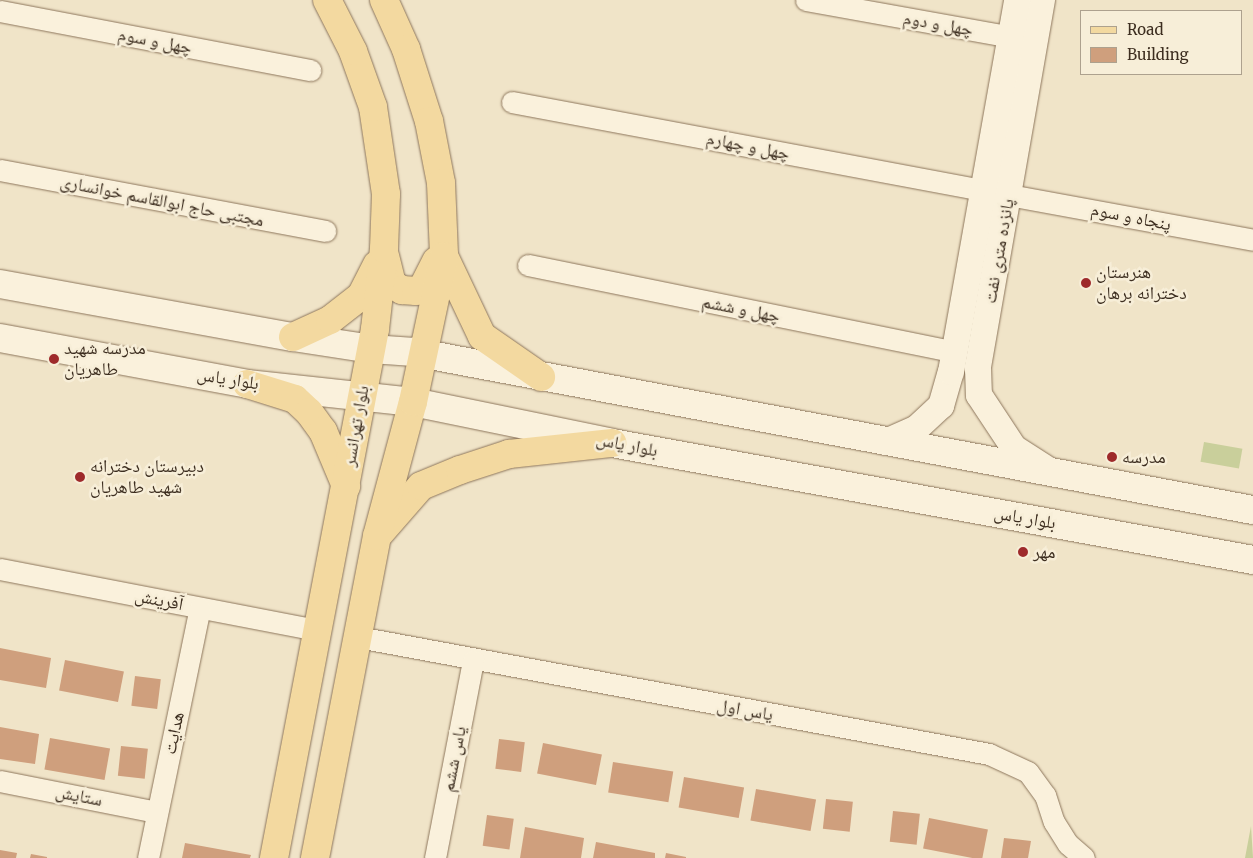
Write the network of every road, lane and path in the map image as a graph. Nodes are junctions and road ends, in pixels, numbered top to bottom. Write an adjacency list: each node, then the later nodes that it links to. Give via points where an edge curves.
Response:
1 (327, 0): 16 (main road, بلوار تهرانسر, via 353,51 373,107 386,194)
2 (384, 0): 15 (main road, via 406,50 429,121 441,183)
3 (806, 0): 7 (street, چهل و دوم)
4 (1018, 0): 7 (street, پانزده متری نفت)
5 (1042, 0): 7 (street, پانزده متری نفت)
6 (0, 12): 8 (street, چهل و سوم)
7 (1023, 39): 11 (street, پانزده متری نفت); 12 (street, پانزده متری نفت)
8 (310, 70)
9 (512, 102): 11 (street, چهل و چهارم)
10 (0, 170): 13 (street, مجتبی حاج ابوالقاسم خوانساری)
11 (984, 190): 12 (street); 22 (street, پانزده متری نفت)
12 (1009, 194): 14 (street, پنجاه و سوم); 24 (street, پانزده متری نفت)
13 (325, 231)
14 (1253, 240)
15 (443, 245): 16 (main road, via 429,280 416,290 402,290 392,284); 23 (main road); 25 (main road, via 482,336)
16 (384, 250): 19 (main road, via 361,296 330,320); 21 (main road, بلوار تهرانسر)
17 (528, 266): 22 (street, چهل و ششم)
18 (0, 284): 19 (main road)
19 (293, 337): 21 (main road)
20 (0, 338): 26 (main road, بلوار یاس)
21 (371, 349): 23 (main road); 27 (main road, بلوار تهرانسر)
22 (954, 352): 24 (street); 29 (street, پانزده متری نفت, via 941,406 917,428)
23 (421, 353): 25 (main road); 28 (main road)
24 (980, 356): 31 (street, پانزده متری نفت, via 979,395 1014,448)
25 (541, 378): 29 (main road)
26 (247, 384): 27 (main road, بلوار یاس); 32 (main road, via 295,399 309,412 323,431)
27 (361, 396): 28 (main road, بلوار یاس); 32 (main road, بلوار تهرانسر)
28 (413, 402): 30 (main road, بلوار یاس); 34 (main road)
29 (886, 442): 31 (main road)
30 (612, 443): 34 (main road, via 509,454 460,470 420,486); 35 (main road, بلوار یاس)
31 (1052, 473): 33 (main road)
32 (346, 486): 38 (main road, بلوار تهرانسر)
33 (1253, 510)
34 (377, 536): 39 (main road)
35 (1253, 560)
36 (0, 569): 37 (street, آفرینش)
37 (200, 608): 38 (street, آفرینش); 42 (street, هدایت)
38 (318, 630): 44 (main road, بلوار تهرانسر)
39 (358, 637): 40 (street, یاس اول); 45 (main road)
40 (473, 661): 46 (street, یاس ششم); 47 (street, یاس اول, via 989,754 1028,772 1045,795 1054,822 1068,844)
41 (0, 781): 42 (street, ستایش)
42 (158, 812): 43 (street, هدایت)
43 (148, 858)
44 (274, 858)
45 (314, 858)
46 (435, 858)
47 (1084, 858)

